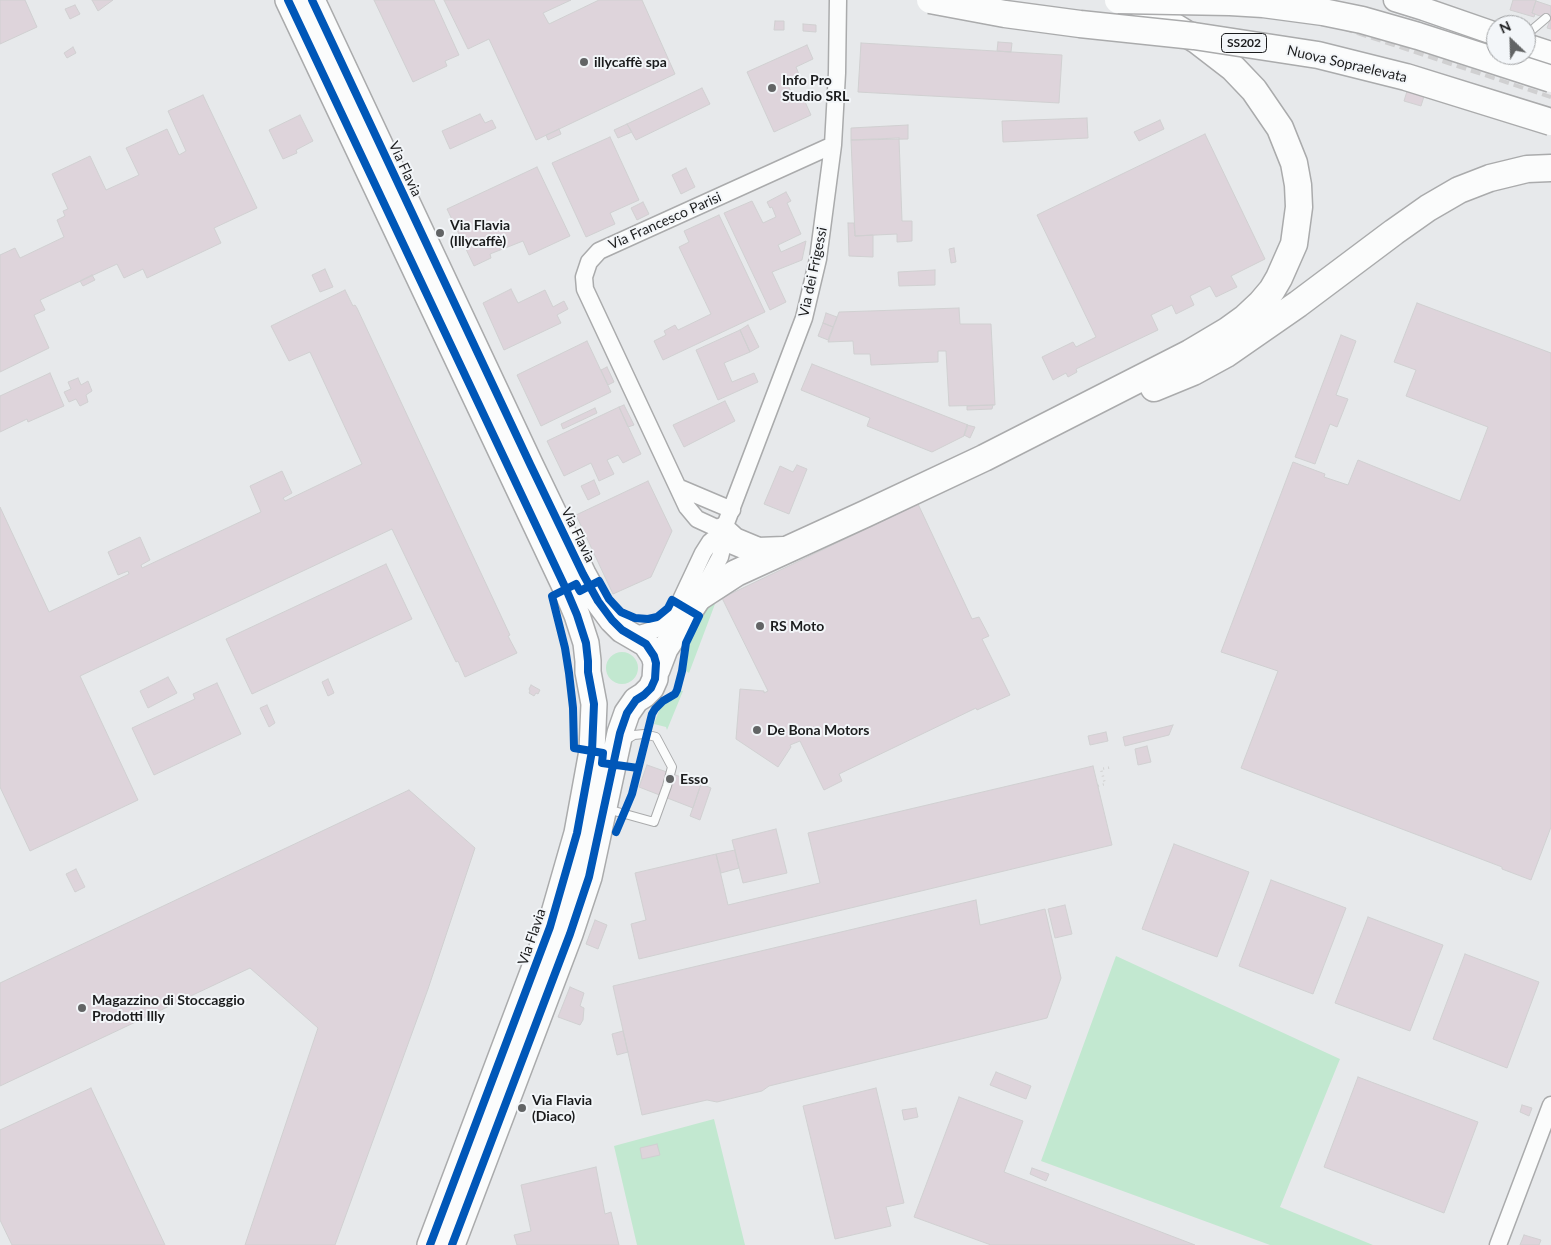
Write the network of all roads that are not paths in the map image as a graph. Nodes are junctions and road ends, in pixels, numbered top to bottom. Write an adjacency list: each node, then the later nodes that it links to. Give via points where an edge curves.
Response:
1 (288, 0): 24 (main road, Via Flavia, via 566,589 586,643)
2 (312, 0): 22 (main road, Via Flavia, via 583,574 612,620)
3 (838, 0): 15 (street, Via dei Frigessi)
4 (930, 0): 14 (highway, Nuova Sopraelevata / SS202, bridge, via 1005,14 1202,37 1318,55 1406,77)
5 (1118, 0): 13 (highway, bridge, via 1230,2 1324,12 1418,36)
6 (1132, 0): 17 (highway, bridge, via 1216,54 1254,90 1280,128 1294,163 1298,185 1294,244 1272,290 1227,332 1190,353)
7 (1395, 0): 10 (main road)
8 (1546, 18): 9 (lane)
9 (1536, 26)
10 (1486, 31)
11 (1536, 48): 12 (main road)
12 (1551, 53)
13 (1551, 80)
14 (1551, 122)
15 (833, 145): 18 (street, Via Francesco Parisi, via 599,251 589,262 584,276 585,289); 19 (street, Via dei Frigessi, via 818,259 804,318)
16 (1551, 168): 17 (highway, via 1527,169 1459,190 1428,208 1226,354 1193,372)
17 (1159, 377): 20 (highway)
18 (680, 488): 19 (street); 19 (street, Via Francesco Parisi, via 687,507 697,519)
19 (727, 520): 20 (highway, via 734,541 758,551); 21 (street, Via dei Frigessi, via 720,557); 22 (street, Via dei Frigessi, via 707,547 672,614 656,629)
20 (787, 550): 21 (highway, via 736,573)
21 (699, 598): 23 (main road, via 665,648)
22 (633, 636): 23 (main road, Via Flavia, via 651,649); 24 (main road, via 620,634 600,642 592,651)
23 (657, 670): 25 (main road, via 651,688)
24 (590, 672): 25 (main road, via 596,691 603,698 620,703); 29 (main road, Via Flavia, via 594,704 592,751 577,833 547,936)
25 (636, 700): 26 (main road, via 627,713)
26 (617, 747): 27 (main road); 27 (lane, via 634,735 656,737 672,767 654,822)
27 (605, 808): 30 (main road, via 589,877 573,926)
28 (1551, 1105): 31 (street)
29 (430, 1245)
30 (452, 1245)
31 (1498, 1245)

